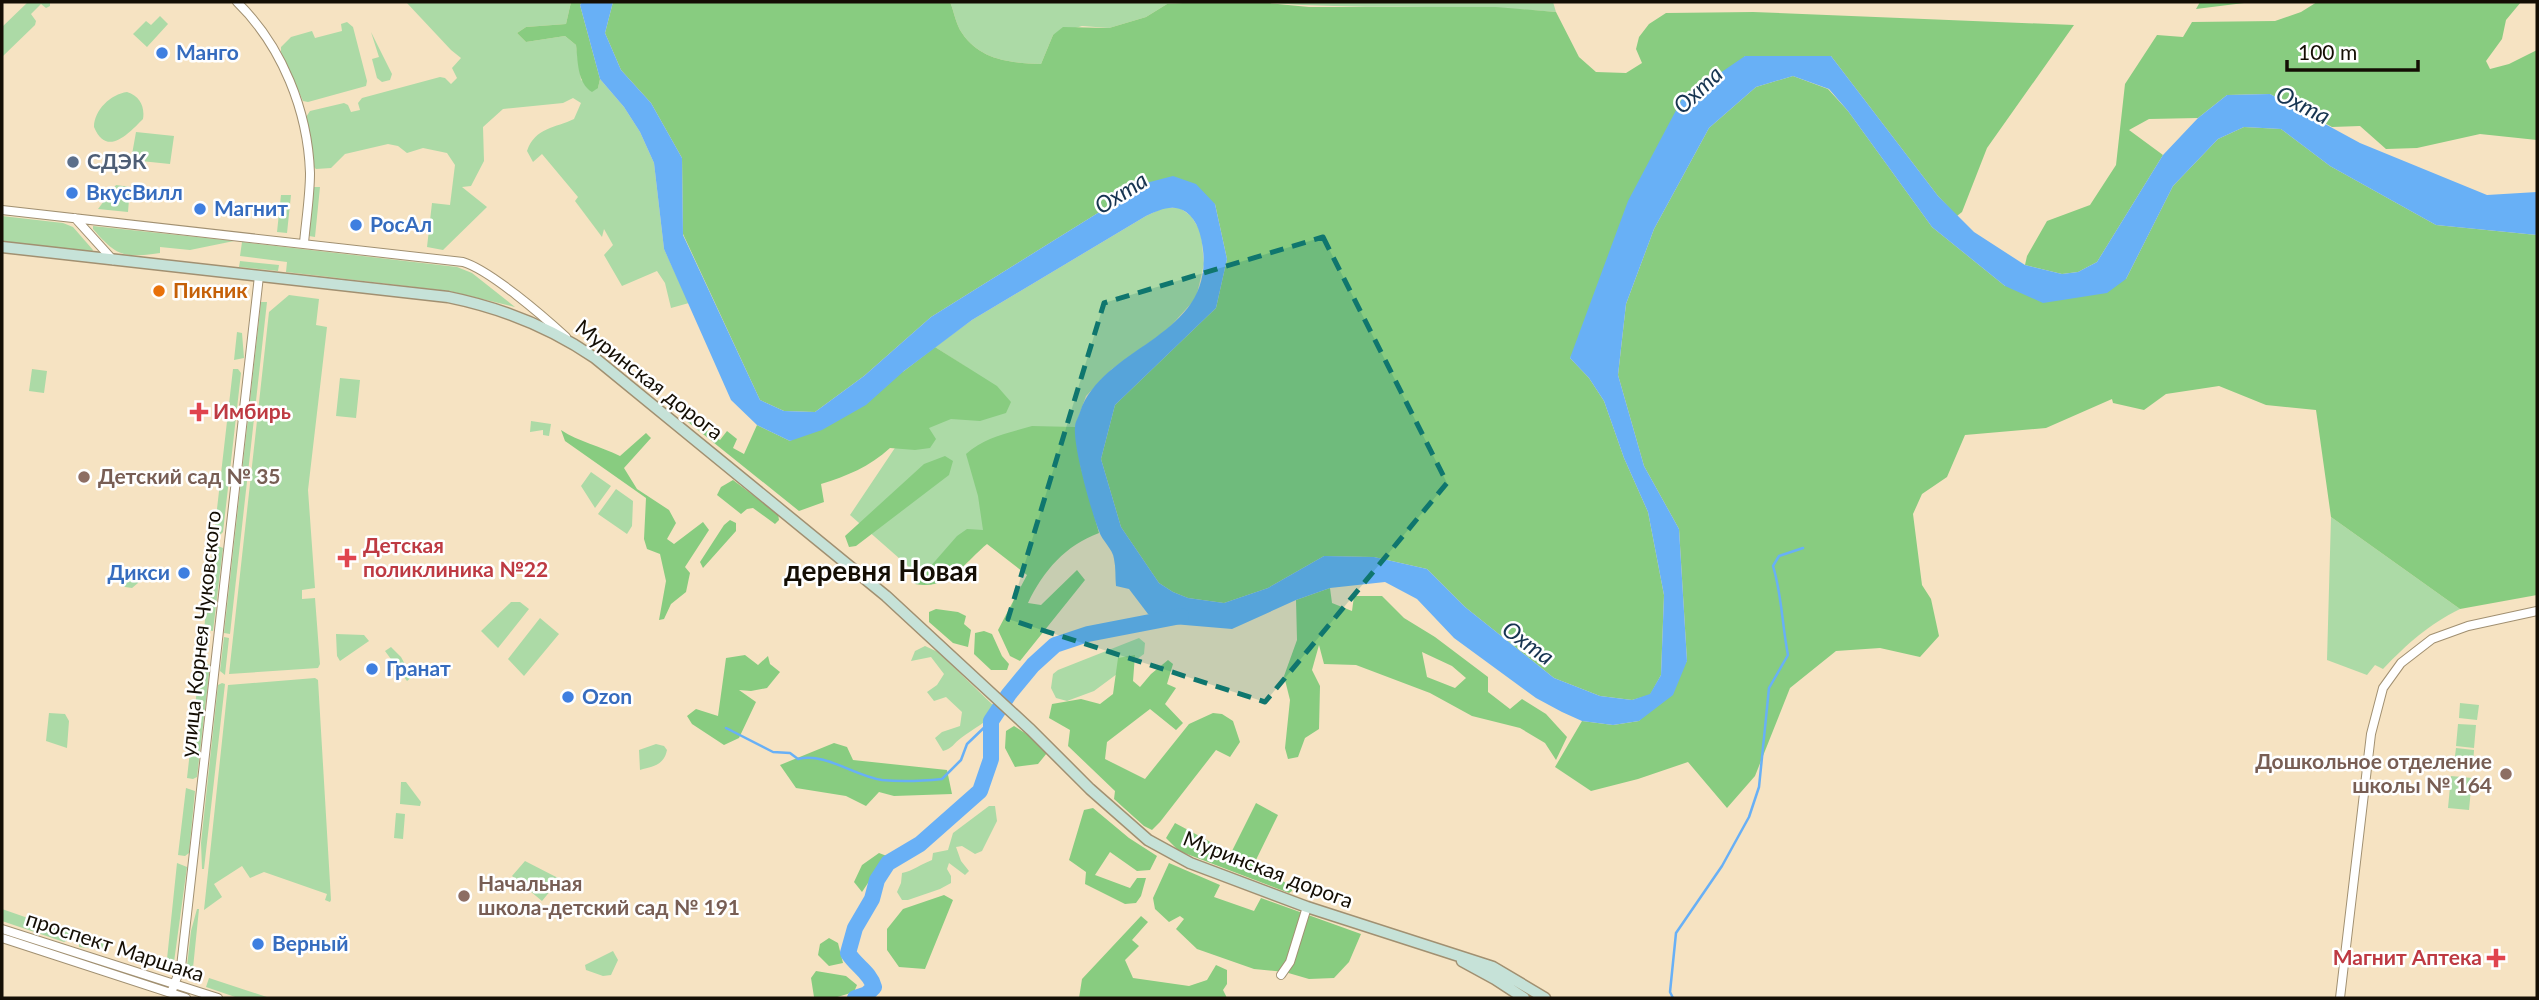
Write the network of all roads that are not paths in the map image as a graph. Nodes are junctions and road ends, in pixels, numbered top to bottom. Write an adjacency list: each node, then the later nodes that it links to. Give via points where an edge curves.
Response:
1 (237, 2): 4 (street, via 273,45 300,109 310,174)
2 (2, 210): 3 (street)
3 (75, 218): 4 (street); 6 (street)
4 (304, 243): 8 (street, via 470,264)
5 (2, 247): 6 (street, Муринская дорога)
6 (113, 260): 7 (street, Муринская дорога)
7 (259, 276): 8 (street, Муринская дорога, via 459,299 512,314); 15 (street, улица Корнея Чуковского, via 181,967)
8 (569, 340): 10 (street, Муринская дорога, via 878,589 1148,840 1190,863)
9 (2537, 611): 21 (street, via 2432,639 2401,663 2383,688 2371,734)
10 (1307, 907): 13 (street, Муринская дорога); 14 (street, via 1290,962)
11 (2, 929): 15 (street, проспект Маршака)
12 (2, 937): 16 (street, проспект Маршака)
13 (1450, 954): 19 (street, Муринская дорога); 20 (street, Муринская дорога, via 1493,967)
14 (1281, 975)
15 (174, 983): 16 (street, улица Корнея Чуковского); 18 (street, проспект Маршака)
16 (171, 993): 17 (street, проспект Маршака)
17 (186, 998)
18 (218, 998)
19 (1524, 998)
20 (1545, 998)
21 (2340, 998)

